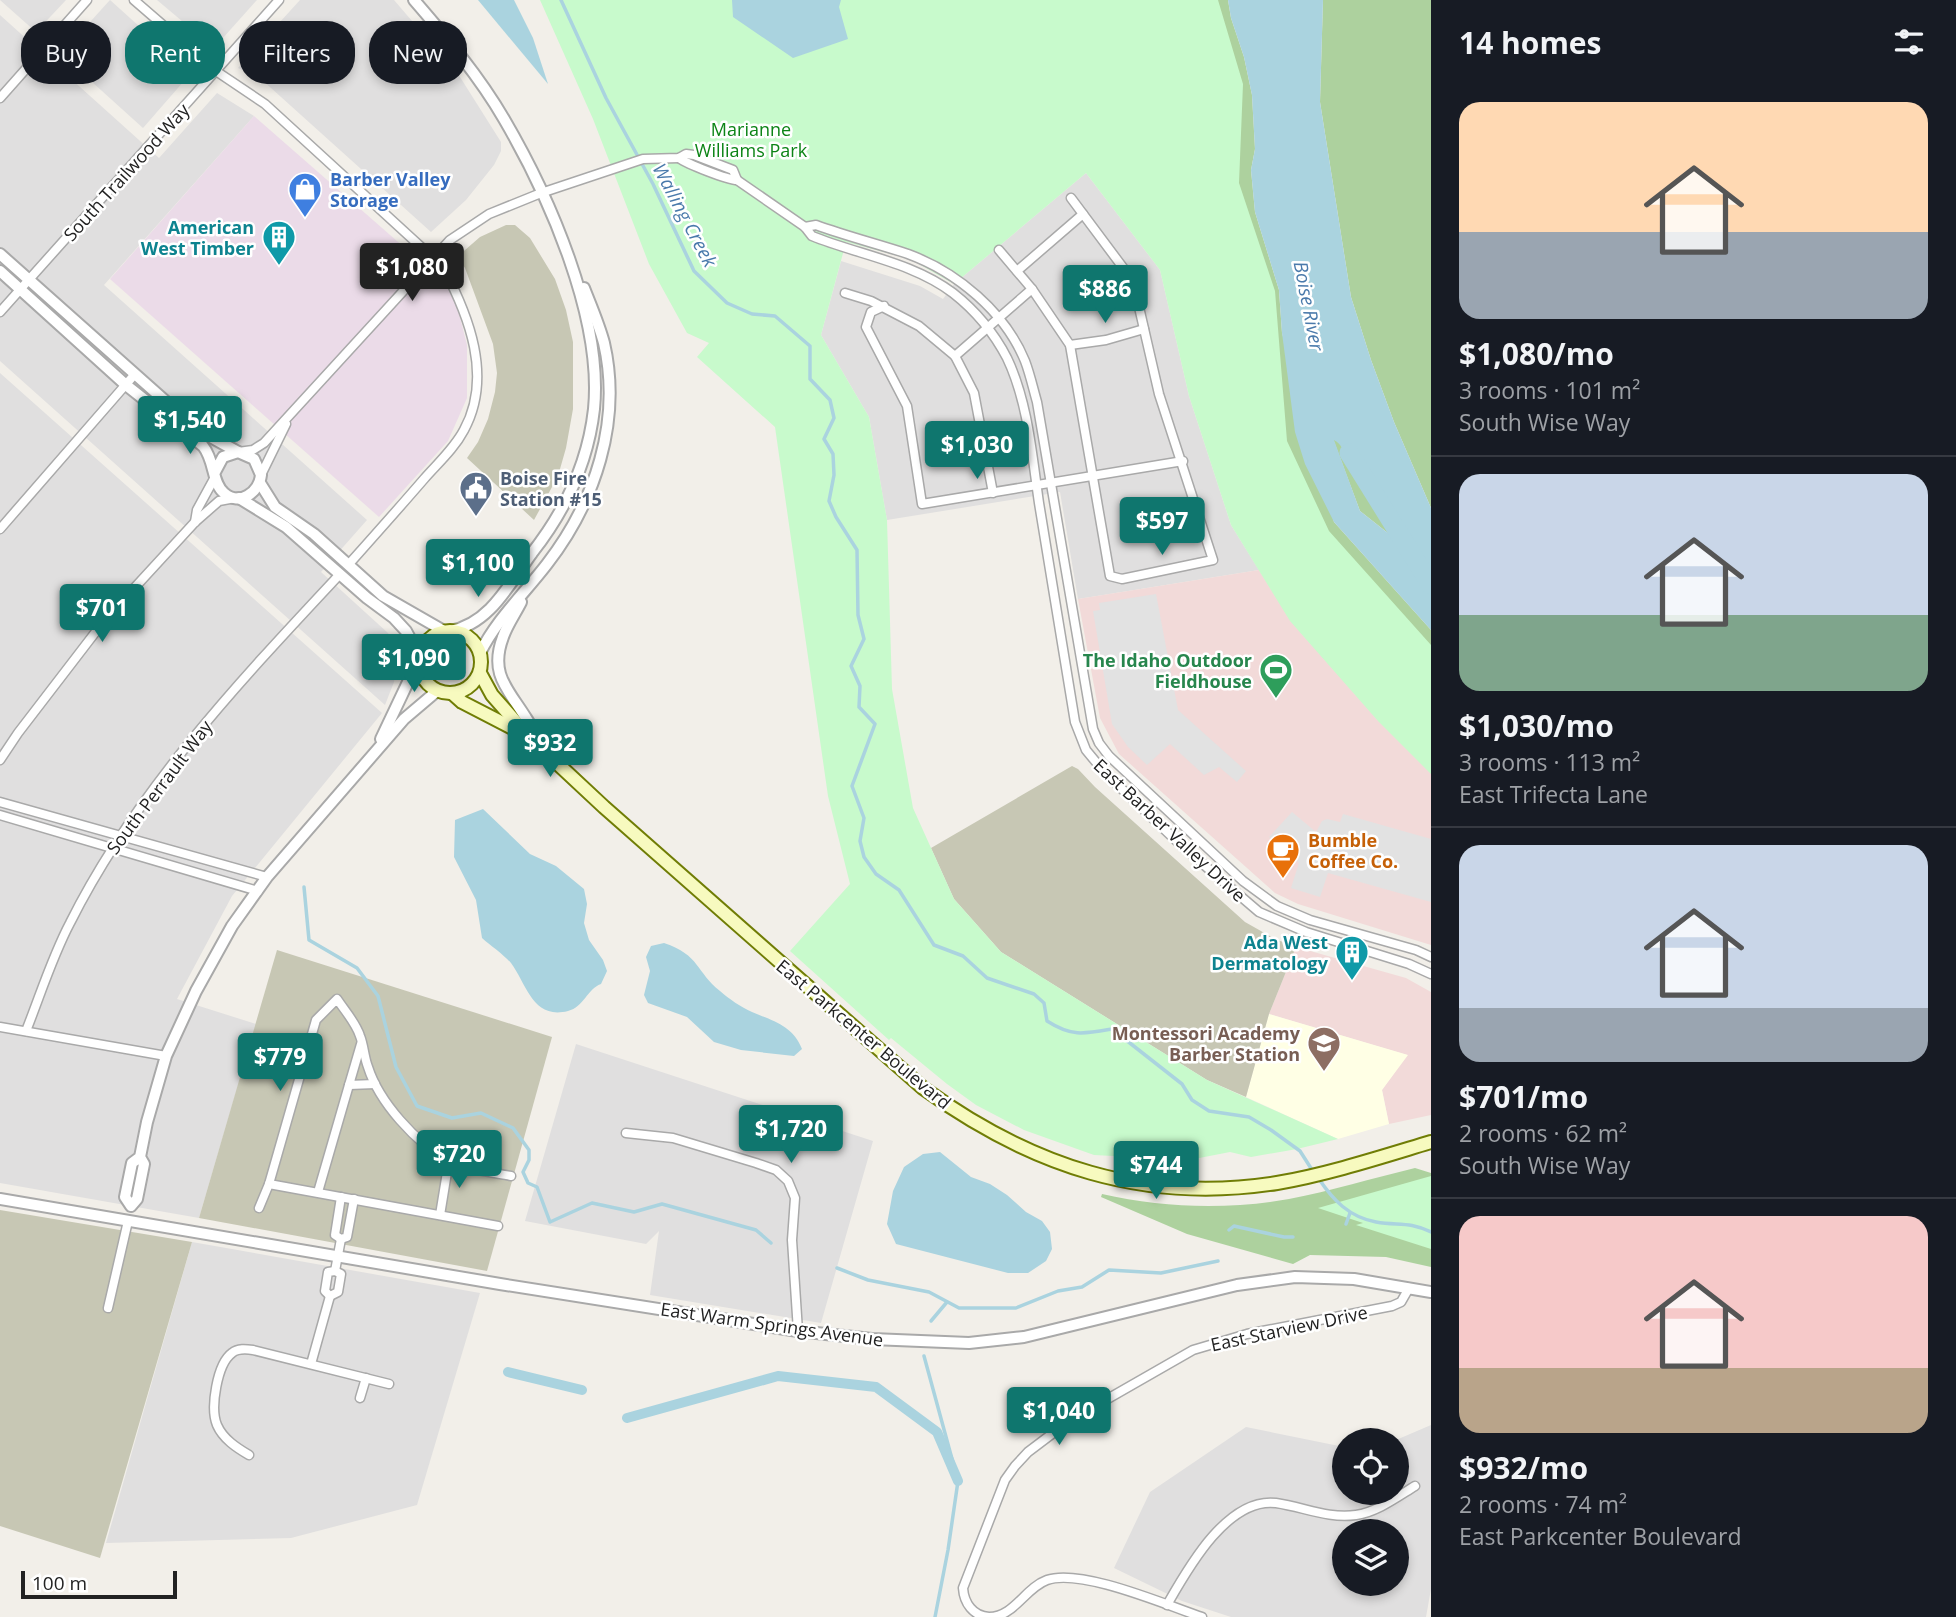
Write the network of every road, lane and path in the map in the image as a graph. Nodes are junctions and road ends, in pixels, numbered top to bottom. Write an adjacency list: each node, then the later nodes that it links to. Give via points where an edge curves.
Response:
1 (87, 0): 9 (street)
2 (134, 0): 5 (street)
3 (279, 0): 6 (street, South Trailwood Way)
4 (414, 0): 10 (street, via 454,47 503,118)
5 (158, 21)
6 (225, 61)
7 (225, 77): 17 (street, via 265,104)
8 (204, 84): 20 (street, South Trailwood Way)
9 (0, 98)
10 (541, 192): 13 (street, East Barber Valley Drive, via 643,159 679,158 726,180 737,180); 16 (street); 17 (street, East Barber Valley Drive, via 465,228)
11 (1071, 198): 12 (street)
12 (1083, 214): 19 (street); 28 (street, via 1133,281)
13 (805, 227): 26 (street, East Barber Valley Drive, via 816,225 929,263 963,284); 27 (street, East Barber Valley Drive, via 811,236 929,277 971,308)
14 (999, 250): 19 (street)
15 (0, 254): 20 (street)
16 (568, 257): 47 (street, via 604,344 608,414 589,495 571,530); 48 (street, via 593,363 594,406 581,468 545,538 489,610 475,623)
17 (433, 258): 33 (street, East Barber Valley Drive); 45 (street, via 453,286 476,351 474,405 452,448)
18 (0, 271): 21 (street)
19 (1017, 271): 22 (street)
20 (29, 280): 21 (street, South Trailwood Way); 31 (street)
21 (20, 289): 25 (street, South Trailwood Way); 32 (street)
22 (1031, 289): 26 (street); 29 (street)
23 (845, 293): 24 (street)
24 (884, 306): 30 (street, via 919,326); 41 (street, via 871,312 866,327 907,406 922,504)
25 (0, 312)
26 (998, 318): 27 (street); 39 (street, East Barber Valley Drive, via 1025,361 1037,402)
27 (987, 327): 30 (street); 40 (street, East Barber Valley Drive, via 1016,381)
28 (1144, 329): 29 (street); 35 (street, via 1159,394)
29 (1070, 345): 37 (street)
30 (955, 356): 41 (street, via 974,393)
31 (135, 374): 32 (street); 34 (street, via 198,429)
32 (126, 385): 36 (street, via 203,446); 44 (street)
33 (288, 419): 34 (street, via 264,443); 38 (street)
34 (238, 452): 36 (street, via 223,457); 38 (street, via 254,459)
35 (1183, 461): 37 (street); 37 (street, via 1213,561 1122,579 1110,576)
36 (215, 474): 42 (street, via 222,492); 43 (street)
37 (1093, 476): 39 (street)
38 (260, 479): 42 (street, via 253,493); 45 (street, via 275,507)
39 (1050, 484): 40 (street); 64 (street, East Barber Valley Drive, via 1087,703 1093,729 1109,756 1243,881 1277,906)
40 (1037, 486): 41 (street); 65 (street, East Barber Valley Drive, via 1075,722 1096,763 1259,912)
41 (993, 493)
42 (237, 498): 43 (street, via 219,501); 46 (street, via 286,527)
43 (195, 522): 57 (street, via 90,636)
44 (0, 529)
45 (349, 564): 48 (street, via 383,596)
46 (340, 575): 50 (street, via 394,618 406,631); 60 (street, South Perrault Way, via 208,720)
47 (533, 582): 49 (street, via 496,624); 56 (street, via 503,635 498,662 505,689)
48 (447, 631): 49 (main road, via 469,637); 50 (main road, via 428,640)
49 (480, 653): 51 (main road)
50 (419, 660): 52 (main road, via 424,680); 55 (street)
51 (480, 673): 53 (main road, via 469,687); 54 (main road, East Parkcenter Boulevard, via 492,695)
52 (438, 691): 53 (main road); 55 (street, via 411,711)
53 (452, 694): 54 (main road, East Parkcenter Boulevard)
54 (529, 737): 56 (main road, East Parkcenter Boulevard)
55 (376, 751): 62 (street)
56 (545, 752): 73 (main road, East Parkcenter Boulevard, via 923,1088 981,1127 1061,1165 1138,1182 1236,1187 1281,1182)
57 (0, 760)
58 (0, 802): 60 (street)
59 (0, 815): 61 (street)
60 (121, 835): 61 (street, South Perrault Way); 62 (street)
61 (114, 847): 63 (street); 67 (street, South Perrault Way, via 68,926)
62 (267, 877): 63 (street)
63 (258, 891): 69 (street, via 232,926)
64 (1431, 957)
65 (1431, 974)
66 (0, 1027): 67 (street)
67 (26, 1031): 69 (street)
68 (362, 1041): 70 (street); 71 (street); 76 (street, via 337,999 316,1020)
69 (166, 1056): 83 (street, via 140,1157 132,1163 125,1197 131,1206)
70 (375, 1084): 71 (street); 74 (street, via 402,1123)
71 (349, 1085): 77 (street)
72 (626, 1133): 90 (street, via 673,1138 776,1170 788,1181 796,1198 792,1240)
73 (1431, 1142)
74 (449, 1160): 75 (street); 82 (street)
75 (511, 1176)
76 (269, 1184): 77 (street); 81 (street)
77 (318, 1192): 78 (street)
78 (341, 1197): 80 (street); 85 (street, via 335,1235)
79 (0, 1199): 83 (street, East Warm Springs Avenue)
80 (354, 1199): 82 (street); 85 (street, via 347,1237)
81 (259, 1208)
82 (440, 1215): 84 (street)
83 (128, 1221): 86 (street, East Warm Springs Avenue); 89 (street)
84 (499, 1226)
85 (341, 1239): 86 (street)
86 (338, 1256): 90 (street, East Warm Springs Avenue); 91 (street, via 335,1271 328,1272 325,1291 330,1296)
87 (1409, 1288): 88 (street, East Warm Springs Avenue); 90 (street, East Warm Springs Avenue, via 1354,1279 1267,1280 1024,1337 969,1343); 97 (street, East Starview Drive, via 1401,1302 1392,1306 1247,1334 1193,1350 1069,1421 1015,1466 1000,1490 964,1581 963,1595 972,1610 987,1617 999,1616 1034,1587 1058,1577 1099,1583)
88 (1431, 1292)
89 (108, 1308)
90 (798, 1331)
91 (311, 1364): 92 (street); 95 (street, via 244,1348 224,1362 213,1405 217,1427 232,1445)
92 (366, 1378): 93 (street); 94 (street)
93 (389, 1384)
94 (360, 1398)
95 (249, 1455)
96 (1415, 1486): 97 (street, via 1358,1515 1316,1513 1273,1502 1258,1505 1206,1542)
97 (1167, 1605): 98 (street, East Starview Drive)
98 (1202, 1617)

